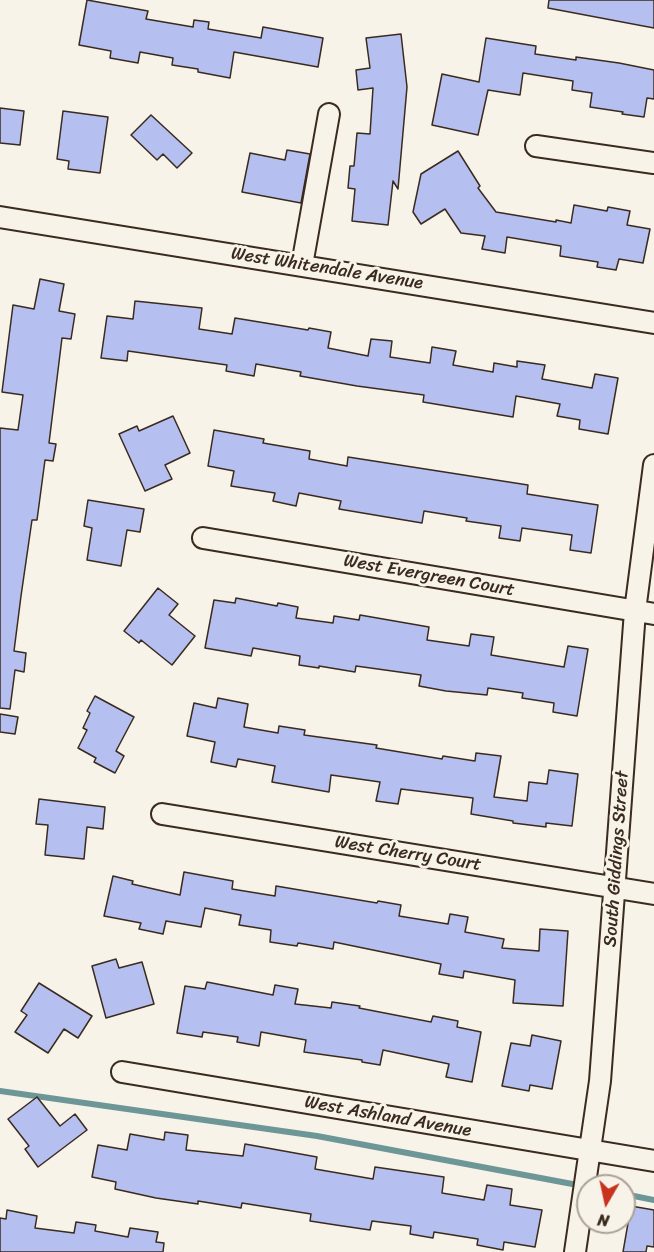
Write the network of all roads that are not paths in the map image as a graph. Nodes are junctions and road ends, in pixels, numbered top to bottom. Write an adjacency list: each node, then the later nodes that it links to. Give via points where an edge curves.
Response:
1 (329, 114): 5 (street)
2 (536, 146): 3 (street)
3 (654, 163)
4 (0, 217): 5 (street, West Whitendale Avenue)
5 (302, 265): 6 (street, West Whitendale Avenue)
6 (654, 323)
7 (654, 465): 9 (street, South Giddings Street)
8 (203, 538): 9 (street, West Evergreen Court)
9 (644, 613): 11 (street, South Giddings Street)
10 (162, 814): 11 (street, West Cherry Court)
11 (615, 888): 12 (street, West Cherry Court); 14 (street, South Giddings Street, via 600,1082)
12 (654, 894)
13 (122, 1072): 14 (street, West Ashland Avenue)
14 (589, 1151): 15 (street, West Ashland Avenue); 16 (street, South Giddings Street)
15 (654, 1161)
16 (575, 1252)

